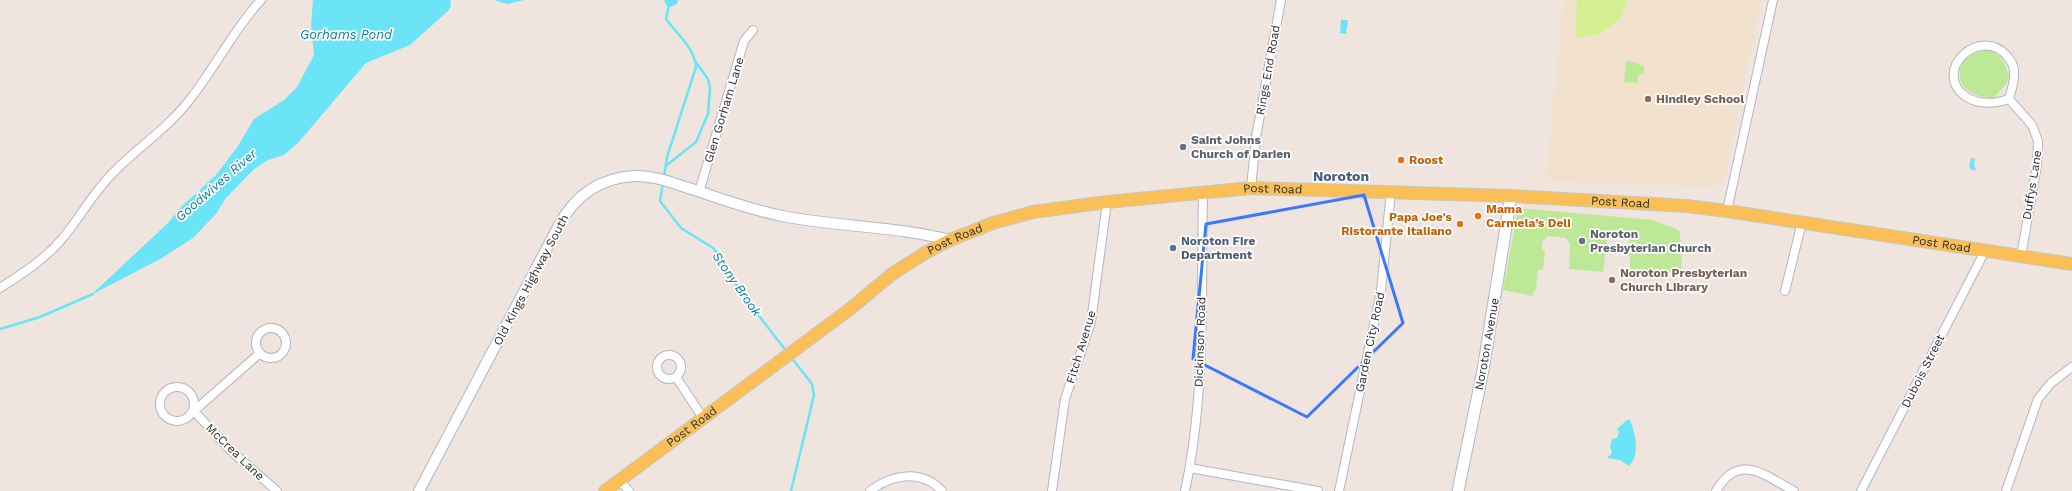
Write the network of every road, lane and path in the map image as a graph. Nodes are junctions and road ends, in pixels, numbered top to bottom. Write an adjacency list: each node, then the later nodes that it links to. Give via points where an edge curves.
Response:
1 (261, 0): 18 (street, via 194,95 172,120 110,175 62,239 46,255)
2 (1281, 0): 6 (street, Rings End Road, via 1256,137)
3 (1773, 0): 12 (street)
4 (753, 30): 8 (street, Glen Gorham Lane, via 744,41)
5 (2009, 99): 5 (street, via 2014,73 2013,64 2003,52 1992,46 1980,46 1970,49 1960,58 1954,76 1955,84 1960,91 1979,103); 16 (street, Duffys Lane, via 2032,125 2038,141 2037,164)
6 (1250, 188): 7 (main road, Post Road); 9 (main road, Post Road)
7 (1391, 191): 10 (main road, Post Road); 36 (street, Garden City Road, via 1381,291)
8 (699, 192): 14 (street, Old Kings Highway South, via 784,216 922,233); 28 (street, Old Kings Highway South, via 664,180 634,176 600,184 581,195 568,209 551,238)
9 (1203, 192): 11 (main road, Post Road); 25 (street, Dickinson Road, via 1200,352)
10 (1511, 196): 12 (main road, Post Road, via 1687,206); 37 (main road, Noroton Avenue, via 1484,370)
11 (1107, 202): 14 (main road, Post Road, via 1033,212 993,223); 33 (street, Fitch Avenue, via 1091,322 1065,399)
12 (1727, 211): 13 (main road, Post Road)
13 (1802, 222): 15 (main road, Post Road); 19 (street)
14 (950, 240): 24 (main road, Post Road, via 892,274 850,309)
15 (1985, 251): 16 (main road, Post Road); 40 (street, Dubois Street)
16 (2021, 256): 17 (main road, Post Road)
17 (2072, 264)
18 (0, 288)
19 (1785, 291)
20 (260, 353): 23 (street)
21 (2072, 367): 41 (street, via 2051,383 2038,399)
22 (676, 378): 24 (street)
23 (194, 411): 23 (street, via 194,398 182,387 170,388 161,398 161,411 171,421 184,420); 27 (street, McCrea Lane, via 231,451)
24 (703, 418): 26 (main road, Post Road)
25 (1190, 468): 34 (street, Dickinson Road); 35 (street)
26 (619, 480): 29 (main road, Post Road); 30 (street)
27 (277, 491)
28 (419, 491)
29 (604, 491)
30 (629, 491)
31 (870, 491): 32 (street, via 896,477 916,476 938,486)
32 (942, 491)
33 (1052, 491)
34 (1185, 491)
35 (1318, 491)
36 (1339, 491)
37 (1458, 491)
38 (1716, 491): 39 (street, via 1729,474 1741,469 1757,472)
39 (1794, 491)
40 (1861, 491)
41 (2006, 491)

